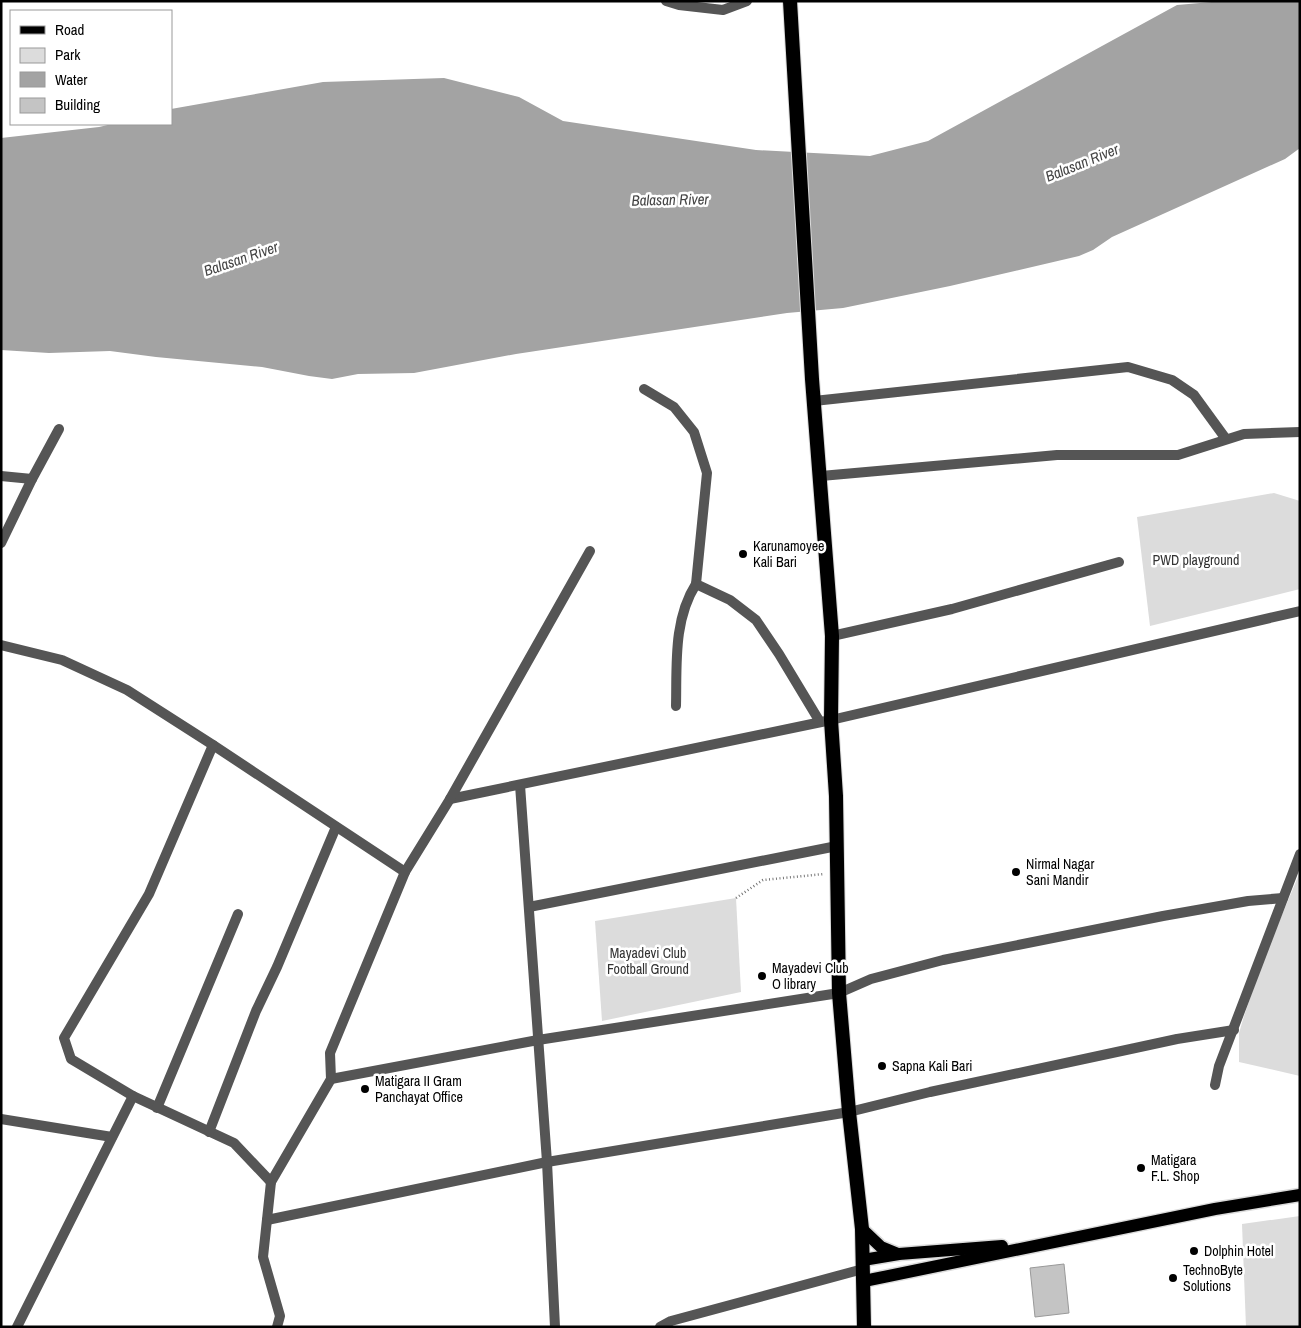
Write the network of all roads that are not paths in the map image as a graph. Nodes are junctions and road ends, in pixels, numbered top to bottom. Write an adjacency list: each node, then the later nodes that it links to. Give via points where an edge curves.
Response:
1 (666, 1): 2 (street, via 723,10)
2 (746, 1)
3 (790, 1): 5 (highway)
4 (644, 389): 15 (street, via 674,408 694,432 707,473)
5 (814, 401): 8 (street, via 1128,367 1172,380 1194,396); 10 (highway)
6 (60, 429): 11 (street)
7 (1300, 432): 8 (street, via 1244,434)
8 (1226, 439): 10 (street, via 1178,455 1057,455)
9 (1, 476): 11 (street)
10 (821, 476): 17 (highway)
11 (32, 479): 12 (street)
12 (1, 543)
13 (590, 551): 23 (street)
14 (1118, 562): 17 (street, via 952,609)
15 (696, 584): 19 (street, via 689,595 678,637); 20 (street, via 730,600 756,620)
16 (1300, 611): 20 (street)
17 (832, 636): 20 (highway)
18 (1, 645): 21 (street, via 62,660 127,690)
19 (676, 706)
20 (825, 721): 22 (street); 25 (highway, via 836,796)
21 (213, 745): 24 (street); 36 (street, via 149,894 64,1038 71,1059)
22 (520, 784): 23 (street); 29 (street)
23 (450, 799): 27 (street)
24 (336, 827): 27 (street); 40 (street, via 256,1011)
25 (836, 846): 29 (street); 31 (highway)
26 (1300, 854): 28 (street)
27 (405, 872): 34 (street, via 330,1053)
28 (1283, 898): 31 (street, via 1182,913 953,958 871,980); 32 (street)
29 (529, 907): 33 (street)
30 (238, 914): 37 (street)
31 (839, 993): 33 (street); 38 (highway)
32 (1234, 1030): 35 (street); 38 (street, via 1177,1039)
33 (538, 1040): 34 (street); 42 (street)
34 (331, 1079): 43 (street)
35 (1215, 1085)
36 (133, 1096): 37 (street); 41 (street)
37 (157, 1108): 40 (street)
38 (849, 1112): 42 (street); 46 (highway)
39 (1, 1119): 41 (street)
40 (209, 1132): 43 (street, via 234,1143)
41 (112, 1137): 50 (street)
42 (547, 1162): 45 (street); 52 (street)
43 (271, 1182): 45 (street)
44 (1300, 1195): 47 (main road)
45 (267, 1220): 51 (street, via 263,1257 280,1316)
46 (862, 1229): 48 (main road, via 881,1247); 49 (highway)
47 (1060, 1241): 48 (main road); 49 (main road)
48 (899, 1254): 49 (main road)
49 (863, 1270): 53 (street); 54 (highway)
50 (17, 1327)
51 (277, 1327)
52 (555, 1327)
53 (660, 1327)
54 (864, 1327)

